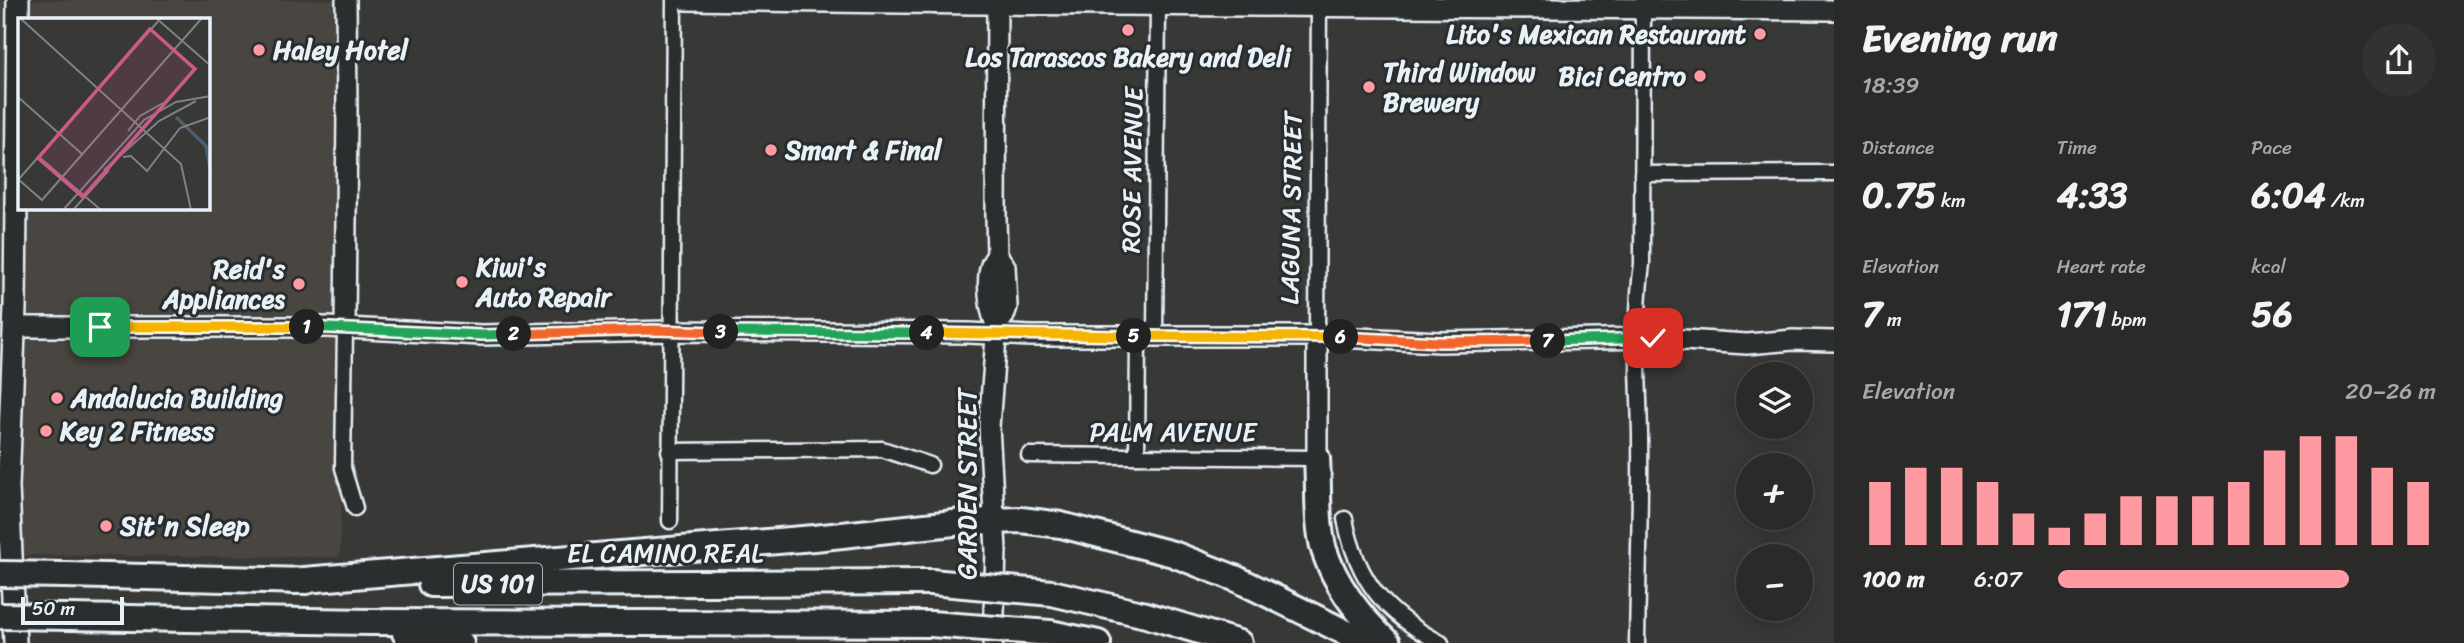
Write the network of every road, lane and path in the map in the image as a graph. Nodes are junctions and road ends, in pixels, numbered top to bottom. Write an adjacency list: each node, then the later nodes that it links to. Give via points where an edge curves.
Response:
1 (18, 0): 10 (main road)
2 (346, 0): 14 (street)
3 (674, 0): 16 (street)
4 (685, 0): 5 (street)
5 (997, 2): 8 (street); 15 (street, GARDEN STREET, via 998,255 990,266 990,309)
6 (1319, 3): 7 (street); 8 (street); 18 (street, LAGUNA STREET)
7 (1643, 4): 9 (street); 12 (street)
8 (1158, 5): 17 (street, ROSE AVENUE)
9 (1834, 10)
10 (18, 107): 13 (main road)
11 (1834, 173): 12 (street)
12 (1642, 174): 19 (street)
13 (7, 327): 14 (street); 34 (main road)
14 (345, 328): 16 (street, via 482,335); 26 (street, via 343,468)
15 (996, 329): 16 (street); 17 (street); 28 (street, GARDEN STREET, via 989,426)
16 (670, 331): 21 (street)
17 (1147, 336): 18 (street); 23 (street, ROSE AVENUE)
18 (1317, 336): 19 (street, via 1481,342); 24 (street, LAGUNA STREET)
19 (1638, 338): 20 (street, via 1763,344); 42 (street)
20 (1834, 341)
21 (669, 451): 25 (street, via 882,449); 29 (street)
22 (1029, 456): 23 (street, PALM AVENUE)
23 (1137, 456): 24 (street, PALM AVENUE)
24 (1317, 458): 40 (highway, via 1324,548 1353,605)
25 (930, 464)
26 (355, 508)
27 (1345, 519): 41 (street, via 1354,557 1376,593 1400,618)
28 (995, 521): 31 (highway); 36 (street, GARDEN STREET); 39 (highway, via 1061,525 1173,554 1237,579)
29 (670, 522)
30 (0, 574): 31 (highway, EL CAMINO REAL / US 101, bridge)
31 (292, 581): 38 (highway, EL CAMINO REAL / US 101, bridge, via 931,582 1052,593)
32 (0, 616): 33 (highway, US 101, bridge)
33 (371, 622): 35 (highway, via 407,634); 37 (highway, US 101, bridge, via 931,624 1049,633)
34 (15, 643)
35 (461, 643)
36 (993, 643)
37 (1098, 643)
38 (1239, 643)
39 (1367, 643)
40 (1388, 643)
41 (1441, 643)
42 (1637, 643)

